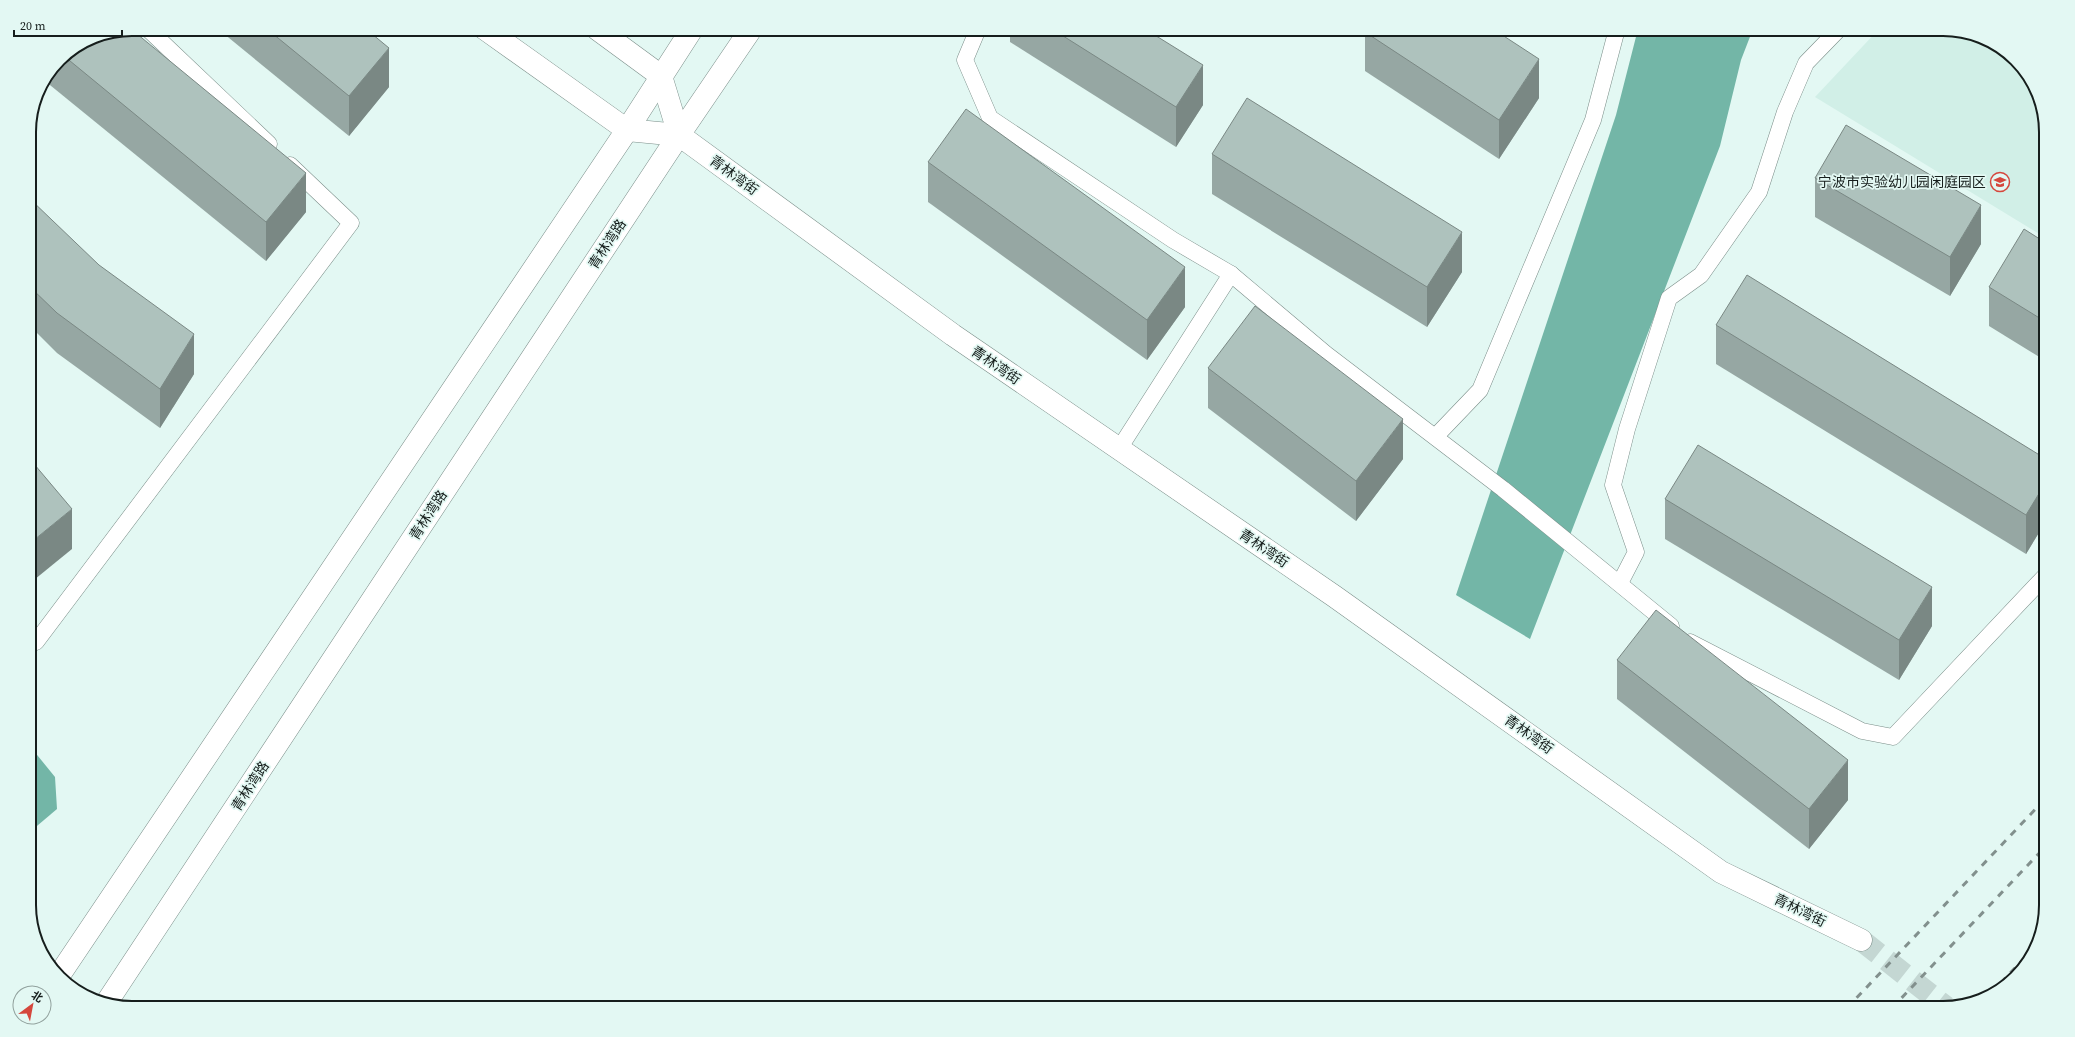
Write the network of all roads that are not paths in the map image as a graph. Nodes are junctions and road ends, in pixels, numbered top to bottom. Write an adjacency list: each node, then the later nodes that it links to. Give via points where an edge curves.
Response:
1 (155, 36): 17 (lane, via 351,223)
2 (495, 36): 10 (main road)
3 (607, 36): 9 (main road)
4 (687, 36): 9 (main road)
5 (746, 36): 11 (main road, 青林湾路)
6 (975, 36): 12 (lane, via 965,60 990,118 1172,240)
7 (1615, 36): 13 (lane, via 1594,120 1480,390)
8 (1832, 36): 16 (lane, via 1806,63 1785,112 1760,192 1701,275 1669,298 1627,429 1613,485 1636,552)
9 (661, 76): 10 (main road); 11 (main road)
10 (627, 130): 11 (main road); 19 (main road)
11 (679, 135): 14 (main road, 青林湾街, via 953,335); 20 (main road, 青林湾路)
12 (1231, 274): 13 (lane, via 1326,354); 14 (lane)
13 (1436, 436): 16 (lane)
14 (1119, 449): 18 (main road, 青林湾街, via 1334,596 1721,872)
15 (2039, 582): 16 (lane, via 1893,737 1862,731 1688,641)
16 (1620, 583)
17 (36, 642)
18 (1861, 940)
19 (62, 970)
20 (110, 998)

